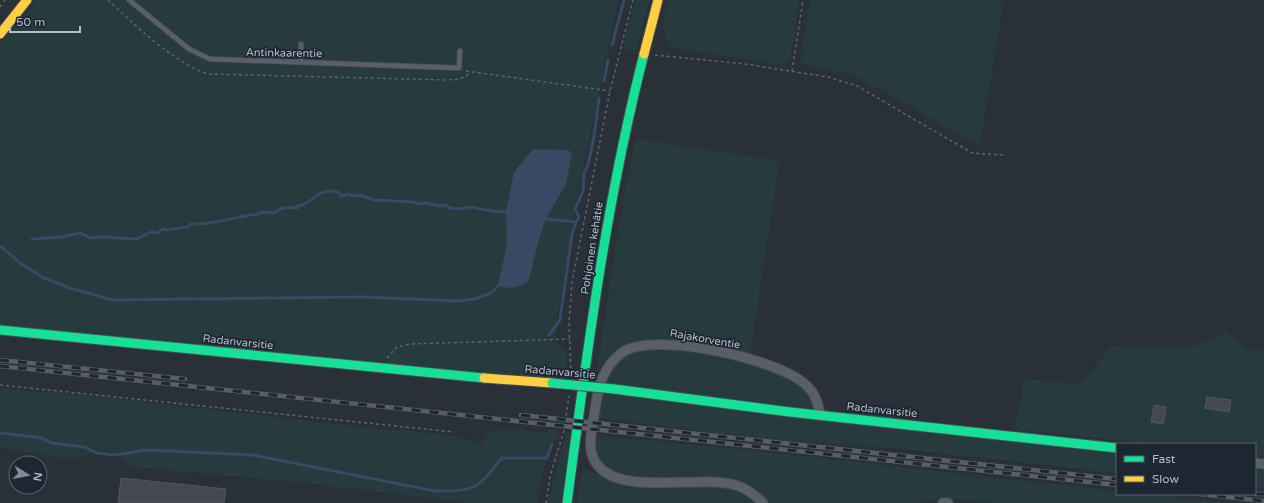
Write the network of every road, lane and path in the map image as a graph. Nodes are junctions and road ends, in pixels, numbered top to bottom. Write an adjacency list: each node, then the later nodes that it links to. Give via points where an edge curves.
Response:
1 (5, 0): 7 (path)
2 (27, 0): 8 (street)
3 (129, 0): 12 (lane, Antinkaarentie, via 189,49 210,59)
4 (633, 0): 15 (path)
5 (658, 0): 11 (street, Pohjoinen kehätie)
6 (803, 0): 14 (path)
7 (0, 7)
8 (0, 34)
9 (302, 44): 12 (lane)
10 (460, 51): 13 (lane)
11 (643, 54): 14 (path); 27 (street, Pohjoinen kehätie, via 612,196)
12 (300, 61): 13 (lane, Antinkaarentie)
13 (459, 68): 15 (path, via 472,73)
14 (792, 71): 16 (path, via 828,77 857,86 972,153)
15 (610, 91): 18 (path, via 572,282)
16 (1002, 155)
17 (0, 330): 19 (street, Radanvarsitie)
18 (570, 339): 19 (path, via 410,344 397,347); 20 (path)
19 (378, 368): 23 (street, Radanvarsitie, bridge, via 614,389)
20 (571, 380)
21 (0, 384): 24 (path)
22 (569, 389): 26 (path, via 564,431 550,476)
23 (820, 415): 25 (street, Radanvarsitie); 28 (street, Rajakorventie, via 818,402 804,382 770,365 728,354 676,345 647,345 628,350 608,367 598,390 590,446 595,463 603,474 627,483 726,483 750,492)
24 (454, 432)
25 (1116, 448)
26 (546, 503)
27 (567, 503)
28 (763, 503)
29 (943, 503): 30 (street)
30 (948, 503)

